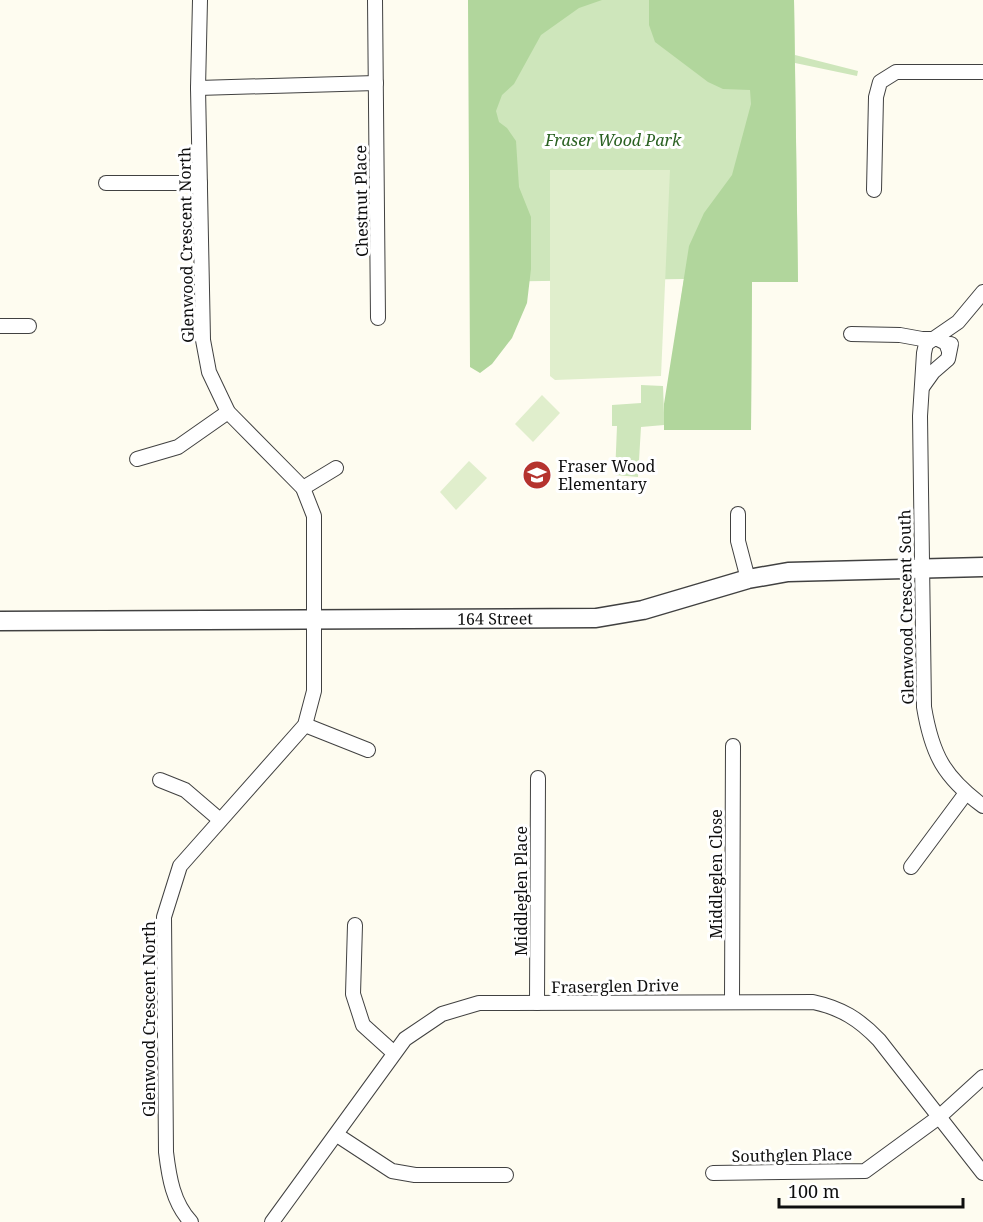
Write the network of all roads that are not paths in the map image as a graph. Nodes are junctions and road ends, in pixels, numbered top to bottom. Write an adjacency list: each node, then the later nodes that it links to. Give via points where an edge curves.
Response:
1 (200, 0): 5 (street, Glenwood Crescent North)
2 (375, 0): 4 (street, Chestnut Place)
3 (983, 72): 8 (street, via 896,72 880,82 876,97)
4 (376, 83): 5 (street); 11 (street, Chestnut Place)
5 (198, 88): 7 (street, Glenwood Crescent North)
6 (106, 183): 7 (street)
7 (201, 183): 22 (street, Glenwood Crescent North, via 203,340 208,372)
8 (874, 190)
9 (983, 292): 10 (street)
10 (978, 311): 12 (street)
11 (378, 318)
12 (958, 322): 17 (street); 18 (street)
13 (0, 326): 14 (street)
14 (29, 326)
15 (851, 334): 16 (street)
16 (907, 337): 17 (street); 19 (street)
17 (934, 339): 18 (street, via 942,340); 19 (street, via 926,344)
18 (950, 351): 20 (street)
19 (925, 357): 20 (street); 21 (street, Glenwood Crescent South)
20 (941, 364): 21 (street)
21 (923, 386): 28 (street, Glenwood Crescent South)
22 (228, 412): 23 (street, via 178,447); 25 (street, Glenwood Crescent North)
23 (137, 459)
24 (336, 468): 25 (street)
25 (303, 488): 30 (street, Glenwood Crescent North, via 314,516)
26 (738, 514): 29 (street, via 738,541)
27 (983, 567): 28 (street, 164 Street)
28 (921, 568): 29 (street, 164 Street, via 788,572); 37 (street, Glenwood Crescent South, via 924,707 929,737 942,765)
29 (748, 579): 30 (street, 164 Street, via 643,610 596,618)
30 (314, 620): 31 (street, 164 Street); 32 (street, Glenwood Crescent North, via 314,691)
31 (0, 621)
32 (305, 725): 34 (street); 39 (street, Glenwood Crescent North)
33 (733, 746): 42 (street, Middleglen Close)
34 (368, 750)
35 (538, 778): 43 (street, Middleglen Place)
36 (160, 780): 39 (street, via 185,790)
37 (966, 793): 38 (street, Glenwood Crescent South); 40 (street)
38 (983, 806)
39 (220, 820): 51 (street, Glenwood Crescent North, via 180,866 164,917 166,1152 178,1204)
40 (910, 867)
41 (355, 925): 44 (street, via 353,994 363,1025)
42 (732, 1001): 43 (street, Fraserglen Drive); 46 (street, Fraserglen Drive, via 834,1006 879,1040)
43 (537, 1003): 44 (street, Fraserglen Drive, via 479,1003 442,1014 405,1039)
44 (394, 1053): 47 (street, Fraserglen Drive)
45 (983, 1077): 46 (street, Southglen Place)
46 (939, 1117): 48 (street, Southglen Place, via 865,1171); 49 (street, Fraserglen Drive)
47 (337, 1135): 50 (street, via 392,1171 415,1175); 52 (street, Fraserglen Drive)
48 (713, 1173)
49 (983, 1173)
50 (506, 1175)
51 (191, 1222)
52 (272, 1222)

